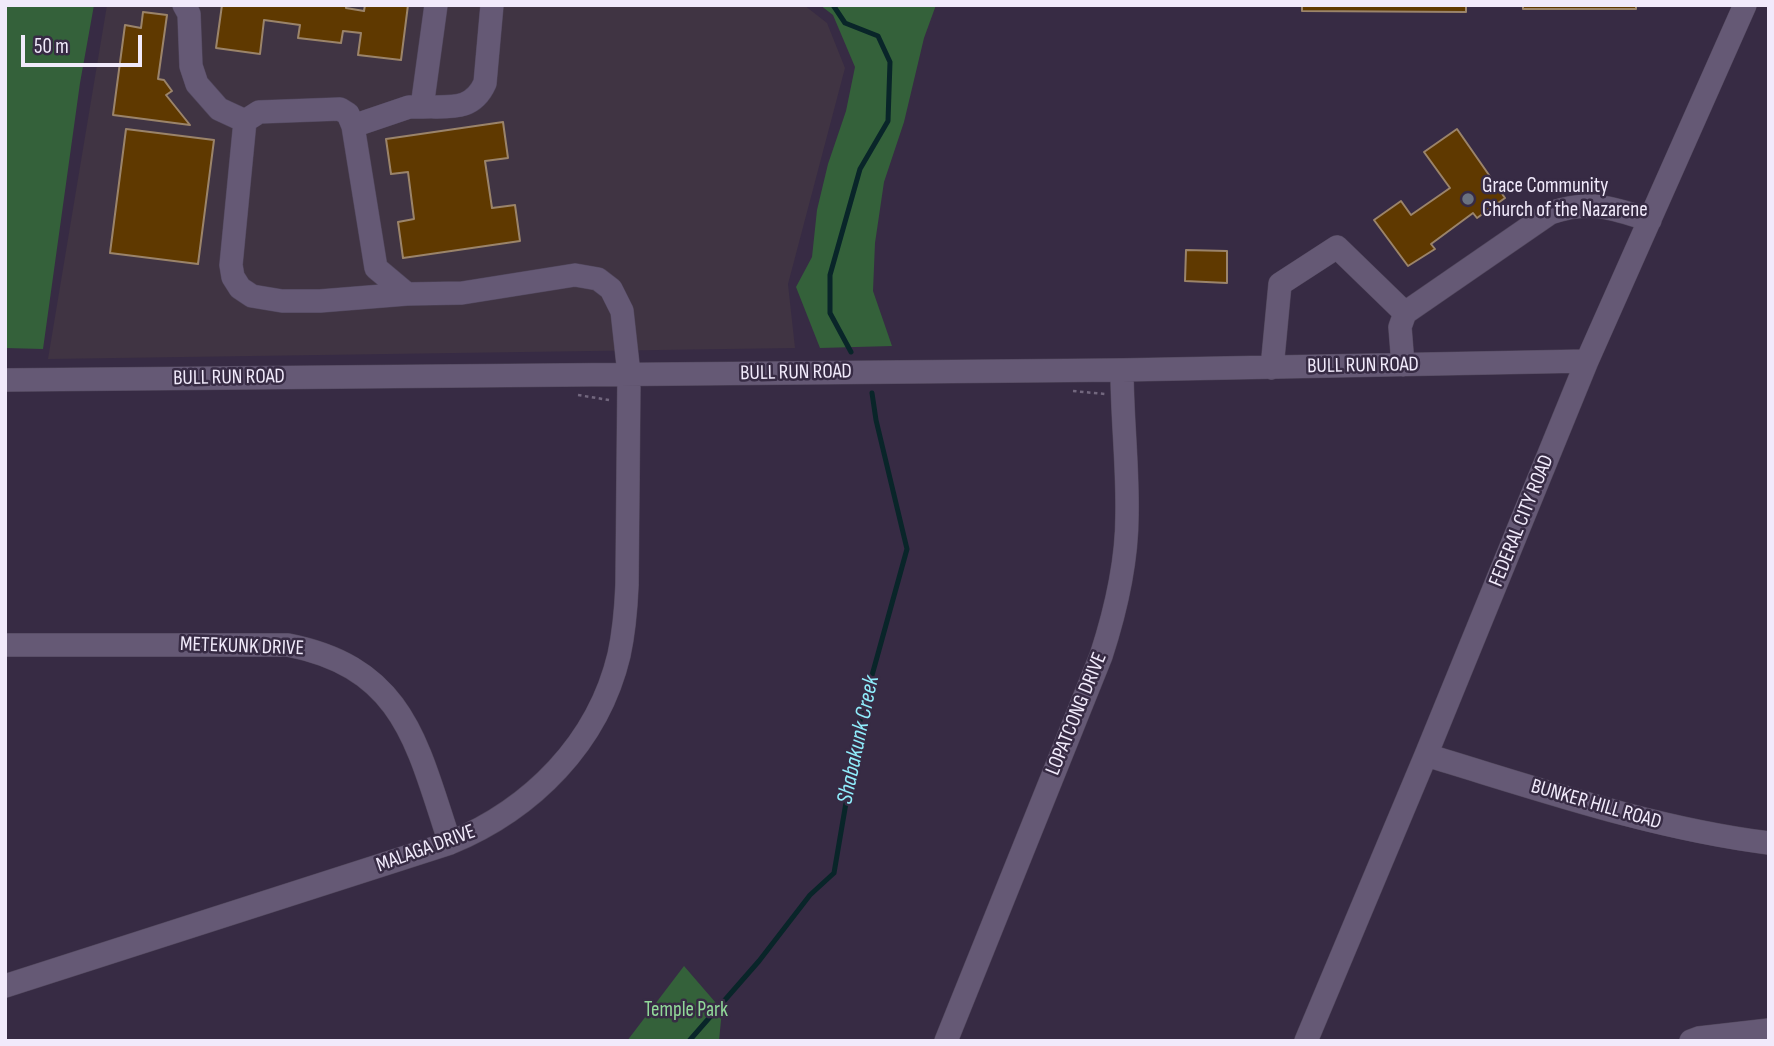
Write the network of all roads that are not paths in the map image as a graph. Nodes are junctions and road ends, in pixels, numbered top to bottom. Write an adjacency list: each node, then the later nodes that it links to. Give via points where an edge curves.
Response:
1 (184, 5): 6 (street, via 197,84 219,109)
2 (436, 5): 5 (street)
3 (492, 5): 5 (street, via 481,92 461,105)
4 (1745, 5): 8 (street, FEDERAL CITY ROAD)
5 (422, 107): 7 (street)
6 (245, 121): 7 (street, via 259,112 340,109); 11 (street, MALAGA DRIVE, via 233,277 240,288 262,298)
7 (353, 126): 9 (street)
8 (1650, 220): 12 (street, via 1587,205 1550,213); 13 (street, FEDERAL CITY ROAD)
9 (376, 268): 10 (street); 11 (street)
10 (407, 294): 11 (street, MALAGA DRIVE); 17 (street, MALAGA DRIVE, via 462,293 575,275 598,279 611,289 622,311)
11 (358, 299)
12 (1405, 313): 14 (street, via 1400,327); 15 (street, via 1337,247 1280,284)
13 (1587, 362): 14 (street, BULL RUN ROAD); 20 (street, FEDERAL CITY ROAD)
14 (1403, 365): 15 (street, BULL RUN ROAD)
15 (1272, 368): 16 (street, BULL RUN ROAD)
16 (1122, 370): 17 (street, BULL RUN ROAD); 25 (street, LOPATCONG DRIVE, via 1127,514 1112,624)
17 (629, 374): 18 (street, BULL RUN ROAD); 21 (street, MALAGA DRIVE, via 625,619 608,687 577,746 553,775 502,818)
18 (5, 380)
19 (5, 645): 21 (street, METEKUNK DRIVE, via 288,645 336,658 379,688 407,725)
20 (1426, 755): 22 (street, BUNKER HILL ROAD, via 1636,818); 26 (street, FEDERAL CITY ROAD)
21 (450, 843): 23 (street, MALAGA DRIVE)
22 (1769, 843)
23 (5, 986)
24 (1769, 1030): 27 (street)
25 (946, 1041)
26 (1306, 1041)
27 (1691, 1041)

